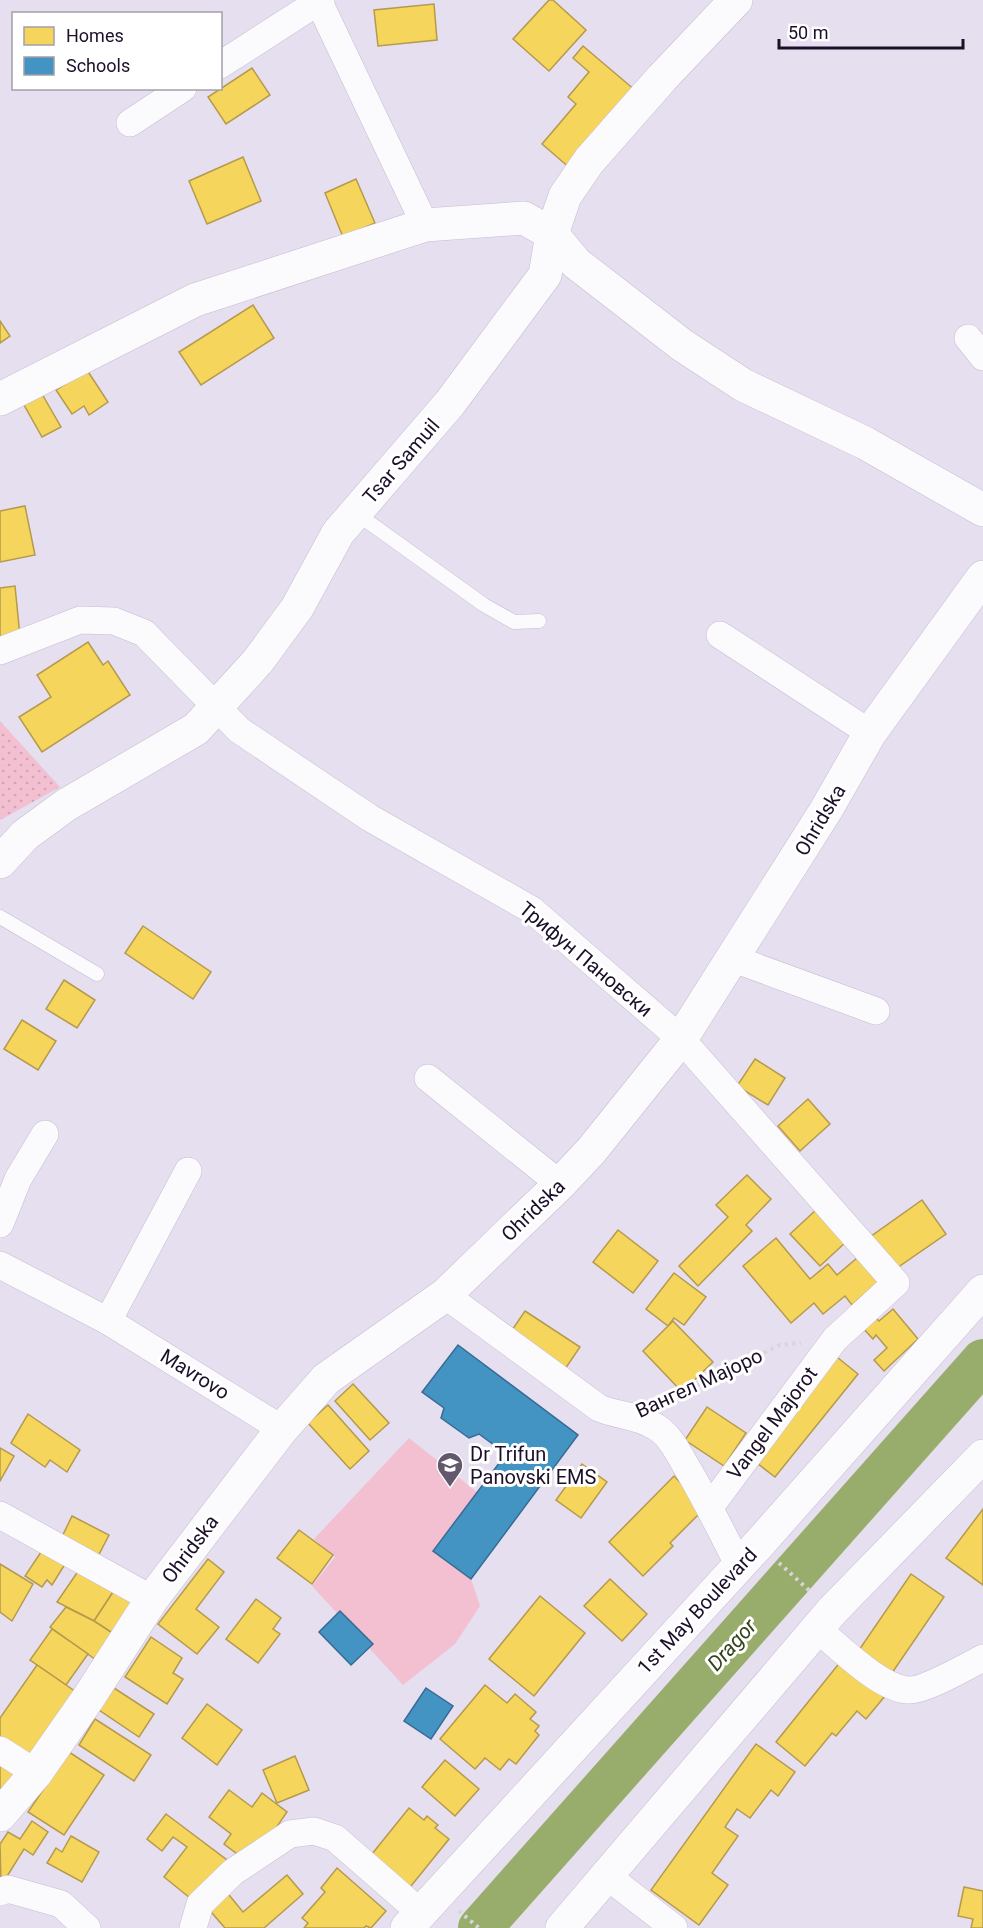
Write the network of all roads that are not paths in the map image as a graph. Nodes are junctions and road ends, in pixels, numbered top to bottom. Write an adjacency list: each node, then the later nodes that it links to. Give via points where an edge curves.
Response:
1 (736, 0): 7 (street, Tsar Samuil, via 589,161 565,196)
2 (320, 1): 3 (street); 6 (street)
3 (222, 64)
4 (180, 90): 5 (street)
5 (130, 123)
6 (425, 225): 7 (street, via 524,218); 8 (street, via 195,300)
7 (552, 234): 9 (street, via 576,263 682,345 735,379 865,443); 10 (street, Tsar Samuil, via 544,275 450,403)
8 (0, 399)
9 (983, 510)
10 (356, 513): 13 (lane, via 483,605 514,622); 17 (street, Tsar Samuil, via 338,533 297,608)
11 (983, 577): 15 (street)
12 (983, 606): 15 (street, Ohridska)
13 (539, 621)
14 (720, 635): 18 (street)
15 (941, 636): 18 (street, Ohridska)
16 (0, 651): 17 (street, Трифун Пановски, via 80,620 114,621 144,633)
17 (218, 706): 19 (street, Tsar Samuil, via 196,729 66,805 26,835); 24 (street, Трифун Пановски, via 239,730 370,818 532,910)
18 (870, 733): 21 (street, Ohridska)
19 (0, 862)
20 (0, 917): 22 (lane)
21 (734, 959): 23 (street); 24 (street, Ohridska)
22 (97, 974)
23 (876, 1011)
24 (681, 1039): 28 (street, Ohridska); 34 (street, Трифун Пановски, via 896,1283)
25 (428, 1078): 28 (street)
26 (45, 1134): 29 (street, via 18,1179)
27 (188, 1172): 33 (street)
28 (560, 1184): 32 (street, Ohridska)
29 (0, 1224)
30 (0, 1265): 33 (street, Mavrovo)
31 (983, 1291): 39 (street, 1st May Boulevard)
32 (445, 1295): 35 (street, Ohridska, via 326,1379); 37 (street, Вангел Мајоро, via 599,1408 655,1425 668,1436)
33 (108, 1321): 35 (street, Mavrovo)
34 (835, 1340): 37 (street, Vangel Majorot)
35 (282, 1429): 40 (street, Ohridska)
36 (983, 1456): 41 (street)
37 (710, 1507): 39 (street)
38 (0, 1515): 40 (street)
39 (739, 1566): 48 (street, 1st May Boulevard)
40 (152, 1599): 44 (street, Ohridska)
41 (817, 1629): 42 (street, via 879,1681 908,1691); 46 (street)
42 (983, 1658)
43 (0, 1750): 44 (street)
44 (36, 1773): 45 (street, Ohridska)
45 (0, 1815)
46 (607, 1876): 51 (street); 52 (street)
47 (0, 1892): 49 (street, via 8,1889 61,1904)
48 (414, 1920): 50 (street, via 334,1838 314,1830 290,1834 233,1872 200,1904)
49 (87, 1928)
50 (193, 1928)
51 (562, 1928)
52 (674, 1928)

